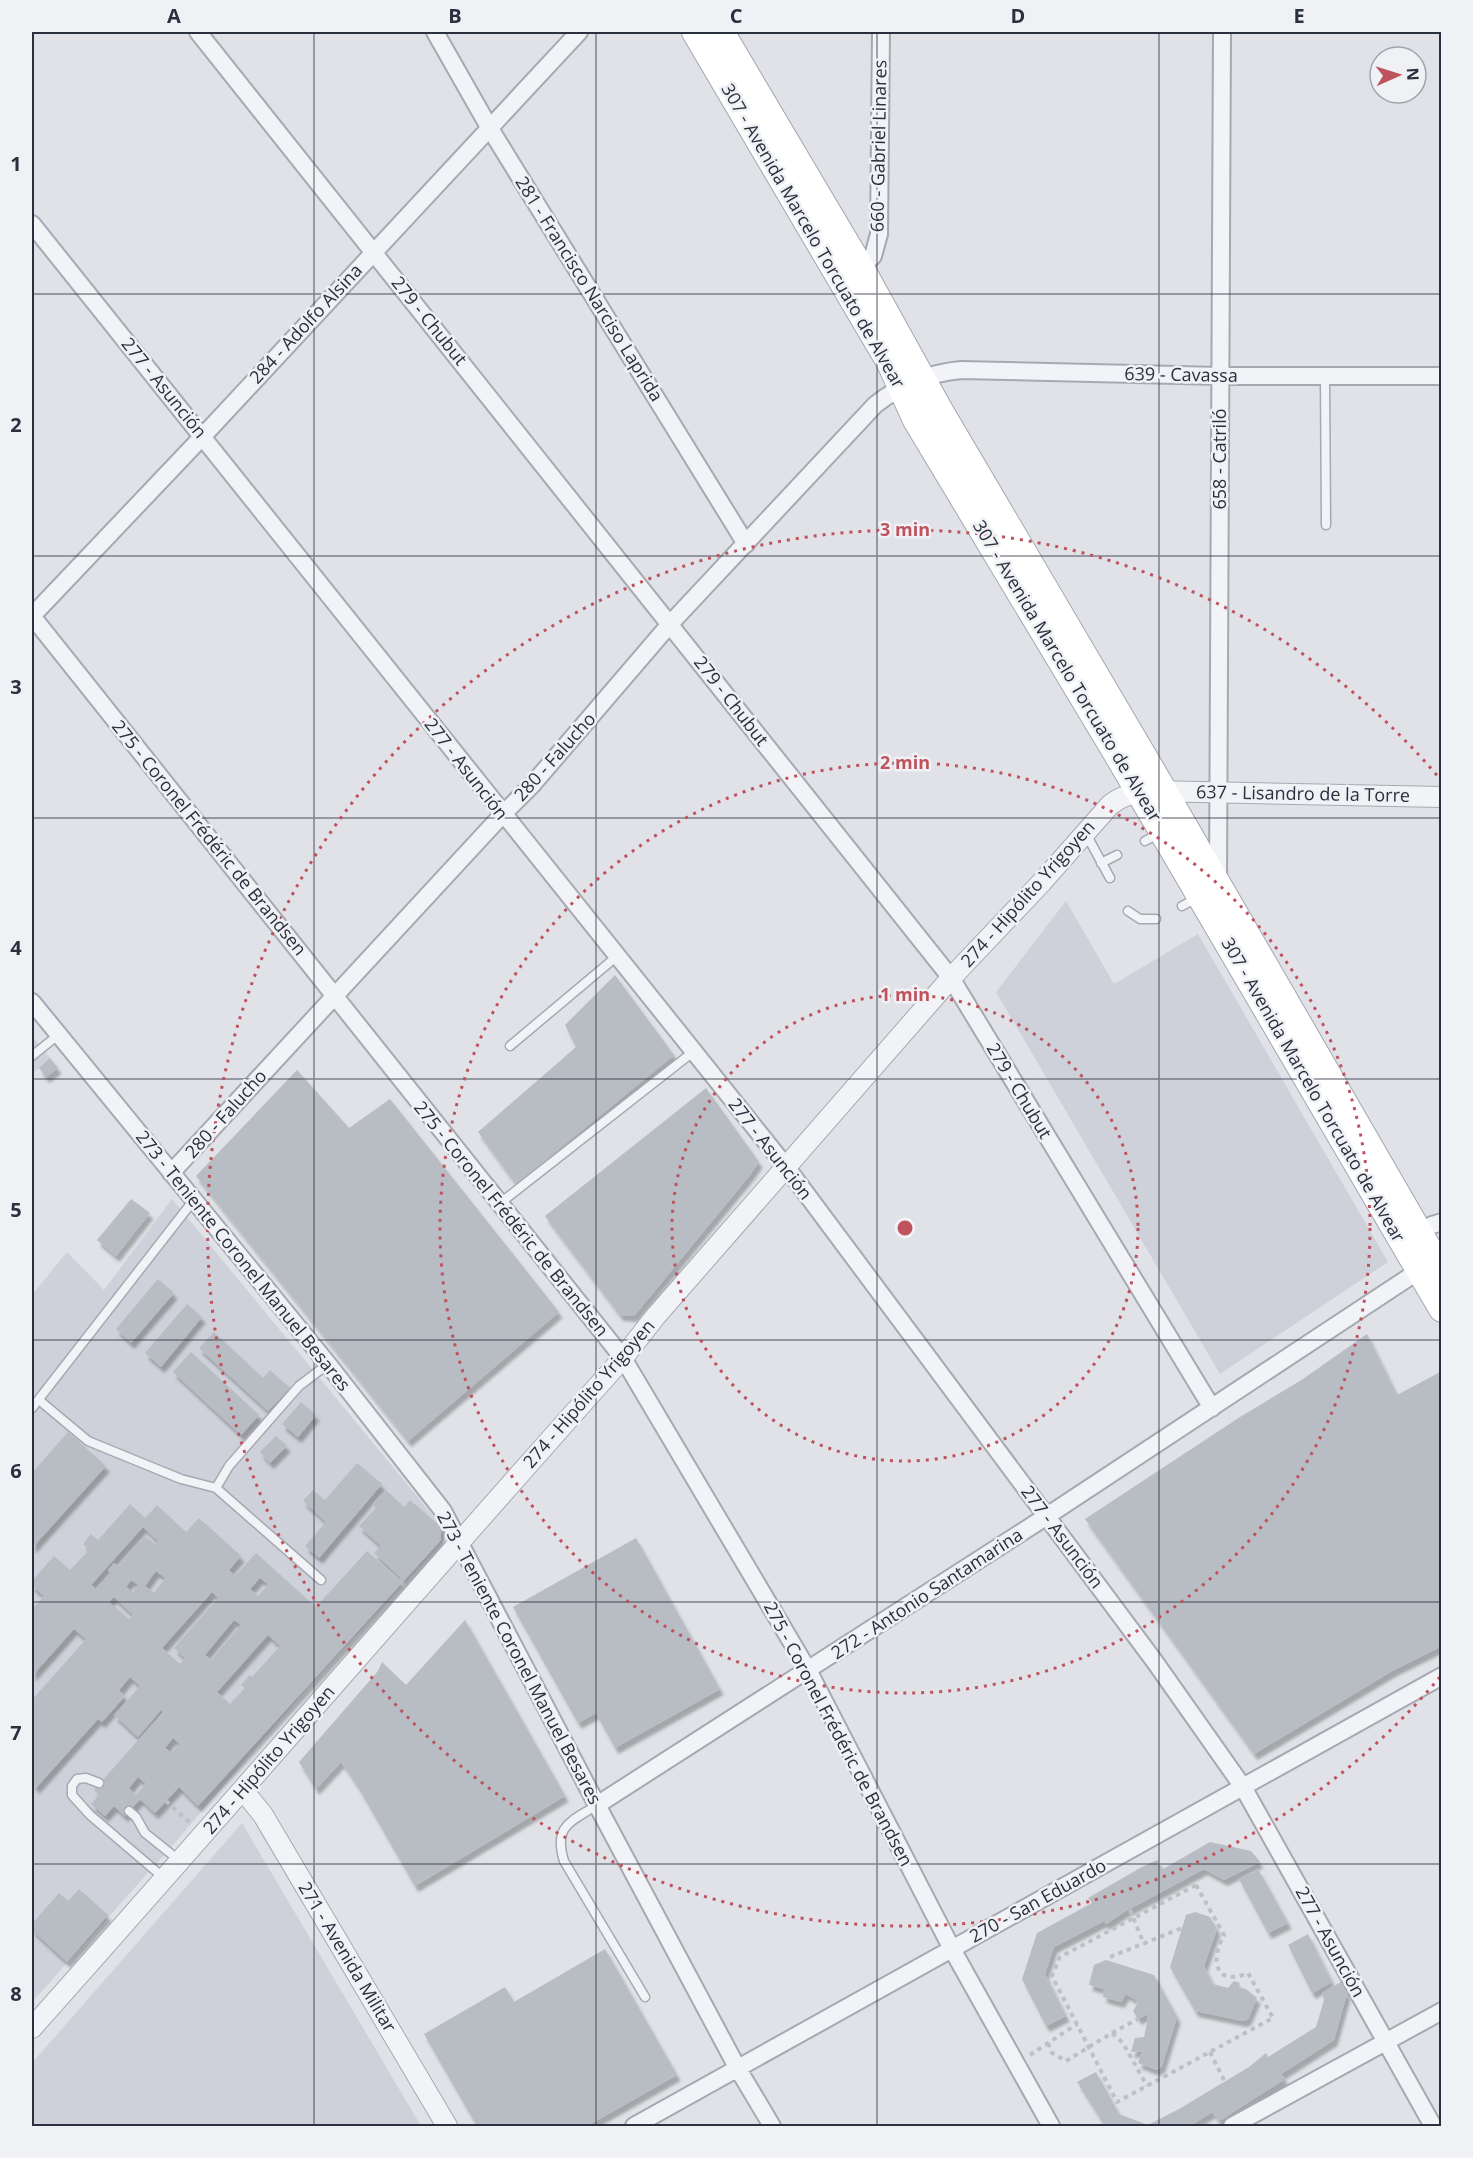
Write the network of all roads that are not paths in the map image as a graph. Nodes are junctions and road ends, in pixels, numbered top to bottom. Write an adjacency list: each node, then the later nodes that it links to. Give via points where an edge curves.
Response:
1 (198, 32): 10 (street, 279 - Chubut)
2 (435, 32): 8 (street, 281 - Francisco Narciso Laprida)
3 (579, 32): 8 (street, 284 - Adolfo Alsina)
4 (695, 32): 11 (main road, 307 - Avenida Marcelo Torcuato de Alvear)
5 (721, 32): 11 (main road, 307 - Avenida Marcelo Torcuato de Alvear)
6 (881, 32): 11 (street, 660 - Gabriel Linares, via 879,234 873,256)
7 (1222, 32): 12 (street, 658 - Catriló)
8 (489, 127): 10 (street, 284 - Adolfo Alsina); 18 (street, 281 - Francisco Narciso Laprida)
9 (32, 224): 16 (street, 277 - Asunción)
10 (373, 251): 16 (street, 284 - Adolfo Alsina); 20 (street, 279 - Chubut)
11 (852, 276): 15 (main road, 307 - Avenida Marcelo Torcuato de Alvear)
12 (1221, 376): 13 (street, 639 - Cavassa); 15 (street, 639 - Cavassa, via 961,370); 22 (street, 658 - Catriló)
13 (1325, 376): 14 (street, 639 - Cavassa); 17 (lane)
14 (1442, 376)
15 (912, 382): 18 (street, 280 - Falucho, via 876,405); 21 (main road, 307 - Avenida Marcelo Torcuato de Alvear)
16 (203, 436): 19 (street, 284 - Adolfo Alsina); 24 (street, 277 - Asunción)
17 (1326, 525)
18 (746, 544): 20 (street, 280 - Falucho)
19 (32, 616): 34 (street, 275 - Coronel Frédéric de Brandsen)
20 (670, 624): 24 (street, 280 - Falucho, via 532,785); 33 (street, 279 - Chubut)
21 (1152, 791): 22 (street, 637 - Lisandro de la Torre); 25 (street, 274 - Hipólito Yrigoyen, via 1115,801); 29 (main road, 307 - Avenida Marcelo Torcuato de Alvear); 29 (main road, 307 - Avenida Marcelo Torcuato de Alvear, via 1154,836)
22 (1217, 793): 23 (street, 637 - Lisandro de la Torre); 29 (street, 658 - Catriló)
23 (1442, 797)
24 (502, 814): 32 (street, 277 - Asunción); 34 (street, 280 - Falucho)
25 (1084, 832): 27 (lane); 33 (street, 274 - Hipólito Yrigoyen)
26 (1117, 855): 27 (lane)
27 (1101, 863): 28 (lane)
28 (1110, 878)
29 (1200, 896): 44 (main road, 307 - Avenida Marcelo Torcuato de Alvear)
30 (1128, 911): 31 (lane, via 1140,919)
31 (1156, 919)
32 (616, 957): 37 (lane); 38 (street, 277 - Asunción)
33 (951, 978): 40 (street, 274 - Hipólito Yrigoyen); 51 (street, 279 - Chubut)
34 (334, 995): 41 (street, 280 - Falucho); 43 (street, 275 - Coronel Frédéric de Brandsen)
35 (32, 1002): 36 (street, 273 - Teniente Coronel Manuel Besares)
36 (58, 1035): 39 (lane); 41 (street, 273 - Teniente Coronel Manuel Besares)
37 (510, 1046)
38 (693, 1052): 40 (street, 277 - Asunción); 43 (lane)
39 (32, 1056)
40 (787, 1168): 47 (street, 274 - Hipólito Yrigoyen); 53 (street, 277 - Asunción)
41 (171, 1173): 42 (street, 273 - Teniente Coronel Manuel Besares)
42 (193, 1201): 48 (street, 273 - Teniente Coronel Manuel Besares); 49 (lane)
43 (499, 1204): 47 (street, 275 - Coronel Frédéric de Brandsen)
44 (1421, 1232): 45 (main road, 307 - Avenida Marcelo Torcuato de Alvear)
45 (1432, 1268): 46 (main road, 307 - Avenida Marcelo Torcuato de Alvear); 51 (street, 272 - Antonio Santamarina)
46 (1442, 1309)
47 (623, 1358): 54 (street, 274 - Hipólito Yrigoyen); 56 (street, 275 - Coronel Frédéric de Brandsen)
48 (328, 1364): 52 (lane, via 299,1386 229,1466); 54 (street, 273 - Teniente Coronel Manuel Besares, via 443,1512)
49 (39, 1400): 50 (lane); 52 (lane, via 88,1441 181,1479)
50 (32, 1408)
51 (1212, 1408): 53 (street, 272 - Antonio Santamarina)
52 (216, 1488): 55 (lane)
53 (1047, 1516): 56 (street, 272 - Antonio Santamarina); 59 (street, 277 - Asunción)
54 (460, 1543): 60 (street, 274 - Hipólito Yrigoyen); 61 (street, 273 - Teniente Coronel Manuel Besares)
55 (321, 1580)
56 (808, 1670): 61 (street, 272 - Antonio Santamarina); 65 (street, 275 - Coronel Frédéric de Brandsen)
57 (1442, 1677): 59 (street, 270 - San Eduardo)
58 (99, 1783): 64 (lane, via 77,1779 72,1795)
59 (1243, 1787): 65 (street, 270 - San Eduardo); 69 (street, 277 - Asunción)
60 (243, 1790): 63 (street, 274 - Hipólito Yrigoyen); 71 (street, 271 - Avenida Militar, via 263,1815)
61 (597, 1805): 66 (lane, via 565,1826 560,1850); 70 (street, 273 - Teniente Coronel Manuel Besares)
62 (129, 1811): 63 (lane, via 145,1833)
63 (180, 1861): 64 (street, 274 - Hipólito Yrigoyen)
64 (165, 1879): 68 (street, 274 - Hipólito Yrigoyen)
65 (952, 1949): 70 (street, 270 - San Eduardo); 74 (street, 275 - Coronel Frédéric de Brandsen)
66 (645, 1997)
67 (1442, 2011): 69 (street)
68 (32, 2028)
69 (1386, 2042): 75 (street); 76 (street, 277 - Asunción)
70 (738, 2069): 72 (street, 270 - San Eduardo); 73 (street, 273 - Teniente Coronel Manuel Besares)
71 (447, 2127)
72 (634, 2127)
73 (772, 2127)
74 (1051, 2127)
75 (1232, 2127)
76 (1433, 2127)

